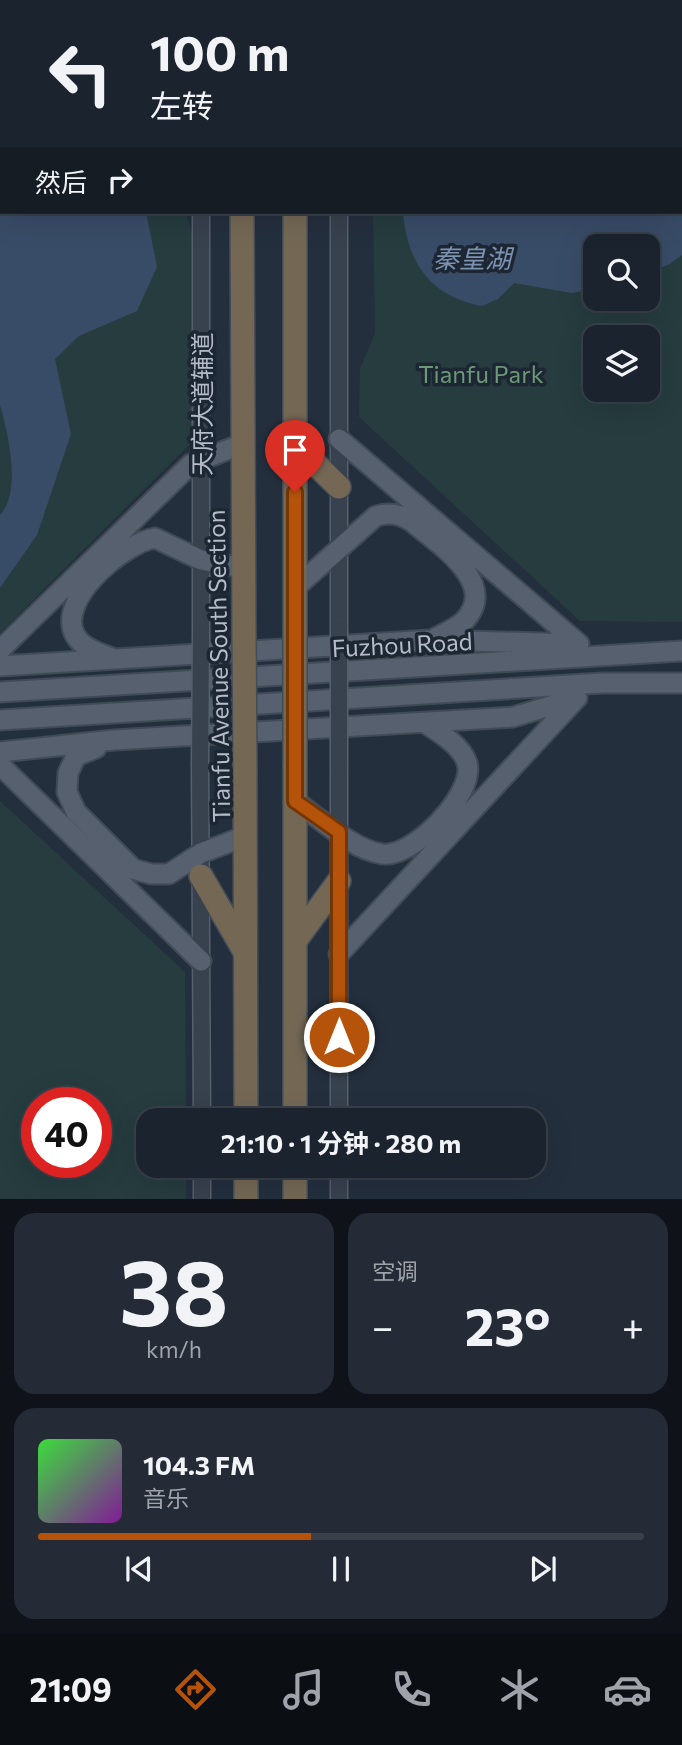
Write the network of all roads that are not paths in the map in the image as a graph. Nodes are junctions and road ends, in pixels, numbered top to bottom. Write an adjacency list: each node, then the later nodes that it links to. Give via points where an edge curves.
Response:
1 (201, 214): 8 (street, 天府大道辅道)
2 (242, 214): 6 (highway, Tianfu Avenue South Section)
3 (295, 214): 7 (highway)
4 (339, 214): 5 (street)
5 (339, 439): 9 (street); 15 (main road)
6 (242, 444): 8 (main road); 12 (highway, Tianfu Avenue South Section)
7 (295, 444): 9 (highway); 13 (highway)
8 (201, 457): 11 (street, 天府大道辅道); 17 (main road)
9 (339, 488): 10 (street)
10 (339, 547): 13 (main road); 14 (main road, via 376,516 401,515 468,571 474,584 471,612 461,624); 31 (street, bridge)
11 (201, 560): 12 (main road); 19 (main road, via 166,542 146,540 128,548 89,581 73,616 75,634 87,647); 33 (street, 天府大道辅道, bridge)
12 (242, 568): 32 (highway, Tianfu Avenue South Section, bridge)
13 (295, 588): 30 (highway, bridge)
14 (431, 640): 15 (main road); 19 (main road)
15 (577, 644): 16 (main road)
16 (682, 644)
17 (0, 650)
18 (682, 651): 23 (main road, Fuzhou Road)
19 (116, 660): 20 (main road)
20 (0, 666)
21 (682, 683): 25 (main road, Fuzhou Road, via 602,683)
22 (682, 690): 24 (main road)
23 (0, 692)
24 (577, 698): 26 (main road, via 513,717); 38 (main road)
25 (0, 720)
26 (425, 723): 27 (main road); 31 (main road, via 446,736 467,763 467,780 456,801 418,843 402,851 385,855 365,850)
27 (114, 740): 28 (main road); 33 (main road, via 76,756 68,773 67,792 76,812 133,869 169,874)
28 (0, 752)
29 (0, 765): 39 (main road)
30 (295, 801): 31 (main road); 36 (highway)
31 (339, 832): 35 (street)
32 (246, 836): 33 (main road); 37 (highway, Tianfu Avenue South Section)
33 (201, 853): 34 (street, 天府大道辅道)
34 (201, 876): 37 (highway); 39 (street, 天府大道辅道)
35 (339, 881): 36 (highway); 38 (street)
36 (295, 941): 42 (highway)
37 (247, 954): 41 (highway, Tianfu Avenue South Section)
38 (339, 954): 43 (street)
39 (201, 961): 40 (street, 天府大道辅道)
40 (202, 1108)
41 (246, 1108)
42 (295, 1108)
43 (339, 1108)
44 (202, 1178): 48 (street)
45 (246, 1178): 49 (highway)
46 (295, 1178): 50 (highway)
47 (339, 1178): 51 (street)
48 (202, 1199)
49 (246, 1199)
50 (295, 1199)
51 (339, 1199)

